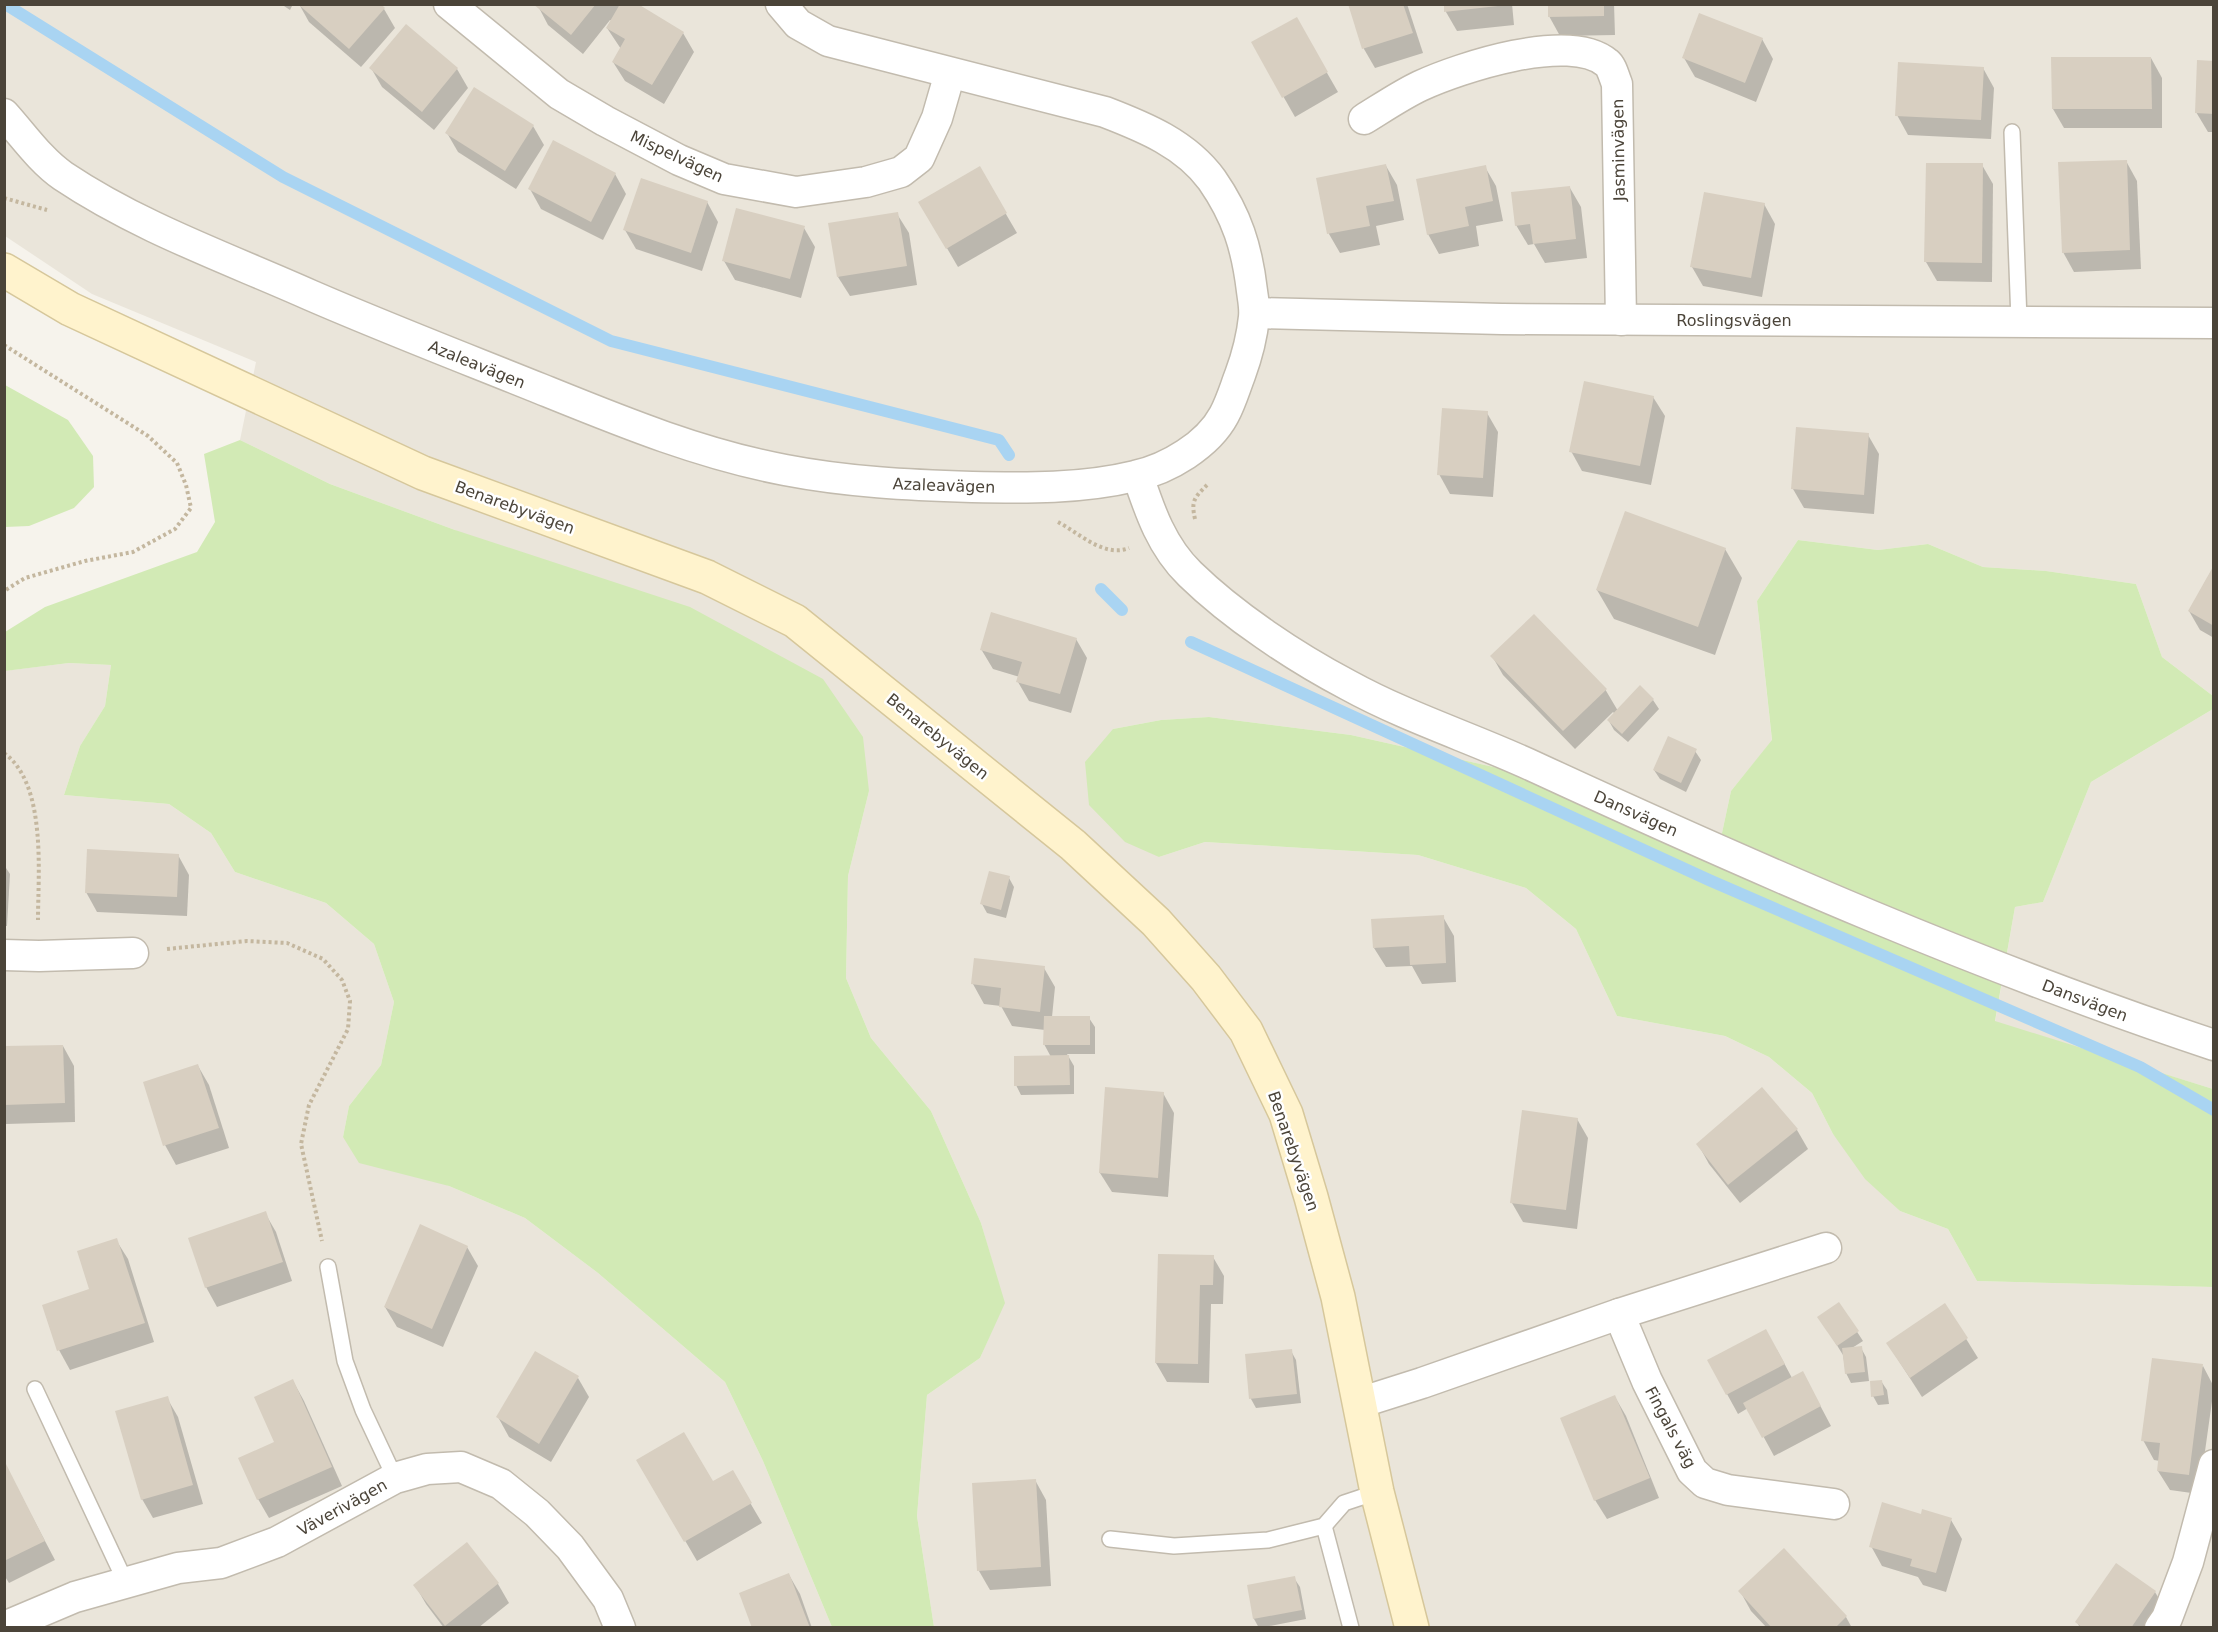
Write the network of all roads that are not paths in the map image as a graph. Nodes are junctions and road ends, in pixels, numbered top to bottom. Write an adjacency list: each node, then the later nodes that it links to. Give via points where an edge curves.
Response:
1 (450, 4): 3 (street, Mispelvägen, via 559,94 605,121 724,179 796,192 866,182 901,172 919,158 938,118)
2 (781, 4): 3 (street, Azaleavägen, via 798,24 828,41)
3 (950, 73): 8 (street, Azaleavägen, via 1105,112 1147,128 1184,151 1210,177 1234,217 1248,257)
4 (4, 114): 12 (street, Azaleavägen, via 59,173 121,212 374,323 633,426 729,457 853,481 915,485 1037,487)
5 (1364, 118): 9 (street, Jasminvägen, via 1420,86 1492,60 1547,51 1587,52 1608,64 1617,84)
6 (2012, 132): 10 (lane)
7 (4, 270): 20 (street, Benarebyvägen, via 70,309 423,473 707,577 795,621 1073,845 1156,922 1206,978 1246,1031 1261,1059 1286,1114 1311,1197 1338,1296)
8 (1255, 313): 9 (street, Roslingsvägen); 12 (street, Azaleavägen, via 1248,352 1223,418 1185,455)
9 (1621, 320): 10 (street, Roslingsvägen)
10 (2019, 321): 11 (street, Roslingsvägen)
11 (2214, 323)
12 (1138, 476): 15 (street, Dansvägen, via 1160,537 1188,572 1227,606 1293,653 1349,686 1867,914 2112,1011)
13 (133, 953): 14 (street)
14 (4, 955)
15 (2214, 1045)
16 (1826, 1248): 18 (street)
17 (328, 1268): 22 (lane, via 345,1361)
18 (1619, 1314): 20 (street); 24 (street, Fingals väg, via 1692,1471 1705,1484)
19 (35, 1389): 27 (lane)
20 (1359, 1403): 23 (street, Benarebyvägen)
21 (2214, 1465): 32 (street, via 2188,1562)
22 (395, 1478): 27 (street, Väverivägen, via 277,1542 220,1563 178,1568); 29 (street, Väverivägen, via 427,1469 461,1467 501,1484 570,1547 608,1599)
23 (1377, 1492): 25 (lane, via 1344,1503); 31 (street, Benarebyvägen)
24 (1834, 1504)
25 (1324, 1526): 26 (lane, via 1268,1540 1226,1544 1174,1546); 30 (lane)
26 (1110, 1539)
27 (126, 1583): 28 (street, Väverivägen, via 75,1597)
28 (4, 1628)
29 (620, 1628)
30 (1351, 1628)
31 (1412, 1628)
32 (2160, 1628)

